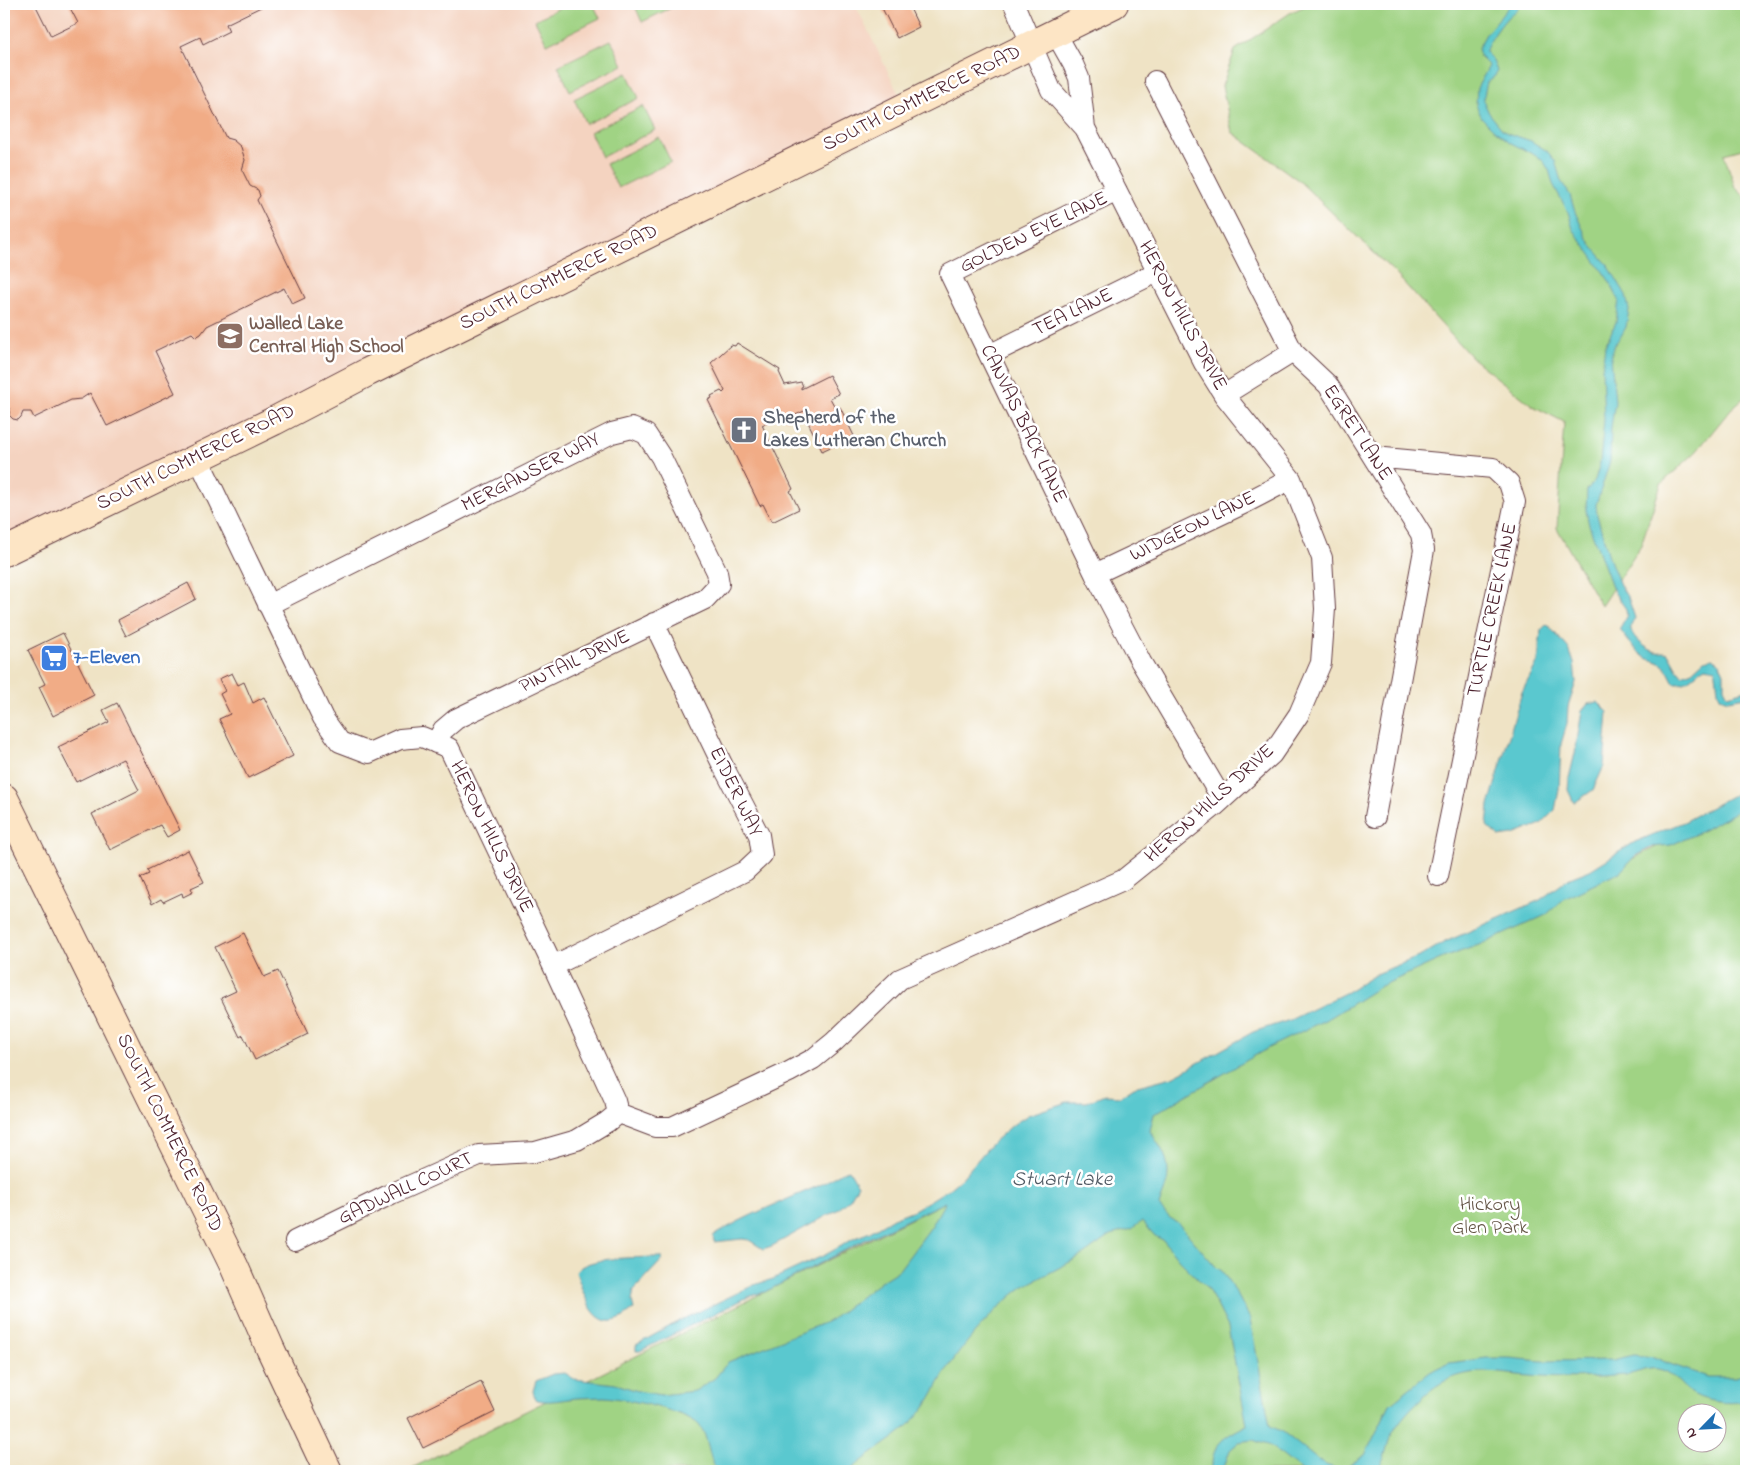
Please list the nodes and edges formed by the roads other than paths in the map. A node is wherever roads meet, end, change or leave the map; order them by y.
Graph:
1 (1014, 4) edge
2 (1114, 4) edge
3 (1055, 32) junction
4 (1032, 45) junction
5 (1155, 81) dead end
6 (1085, 128) junction
7 (1117, 191) junction
8 (1156, 272) junction
9 (950, 274) joint
10 (1293, 352) junction
11 (989, 355) junction
12 (1224, 395) junction
13 (1374, 457) junction
14 (198, 458) junction
15 (1291, 479) junction
16 (4, 552) edge
17 (1095, 574) junction
18 (719, 584) joint
19 (268, 605) junction
20 (654, 623) junction
21 (436, 743) junction
22 (4, 798) edge
23 (1222, 799) junction
24 (1375, 817) dead end
25 (1438, 876) dead end
26 (553, 966) junction
27 (617, 1107) junction
28 (295, 1241) dead end
29 (328, 1471) edge

1 - 4 street, HERON HILLS DRIVE
2 - 3 street, SOUTH COMMERCE ROAD
3 - 4 street, SOUTH COMMERCE ROAD
3 - 6 street, HERON HILLS DRIVE
4 - 6 street, HERON HILLS DRIVE
4 - 14 street, SOUTH COMMERCE ROAD
5 - 10 street, EGRET LANE
6 - 7 street, HERON HILLS DRIVE
7 - 8 street, HERON HILLS DRIVE
7 - 9 street, GOLDEN EYE LANE
8 - 11 street, TEA LANE
8 - 12 street, HERON HILLS DRIVE
9 - 11 street, CANVAS BACK LANE
10 - 12 street
10 - 13 street, EGRET LANE
11 - 17 street, CANVAS BACK LANE
12 - 15 street, HERON HILLS DRIVE
13 - 24 street, EGRET LANE
13 - 25 street, TURTLE CREEK LANE
14 - 16 street, SOUTH COMMERCE ROAD
14 - 19 street, HERON HILLS DRIVE
15 - 17 street, WIDGEON LANE
15 - 23 street, HERON HILLS DRIVE
17 - 23 street, CANVAS BACK LANE
18 - 19 street, MERGANSER WAY
18 - 20 street, PINTAIL DRIVE
19 - 21 street, HERON HILLS DRIVE
20 - 21 street, PINTAIL DRIVE
20 - 26 street, EIDER WAY
21 - 26 street, HERON HILLS DRIVE
22 - 29 street, SOUTH COMMERCE ROAD
23 - 27 street, HERON HILLS DRIVE
26 - 27 street, HERON HILLS DRIVE
27 - 28 street, GADWALL COURT

